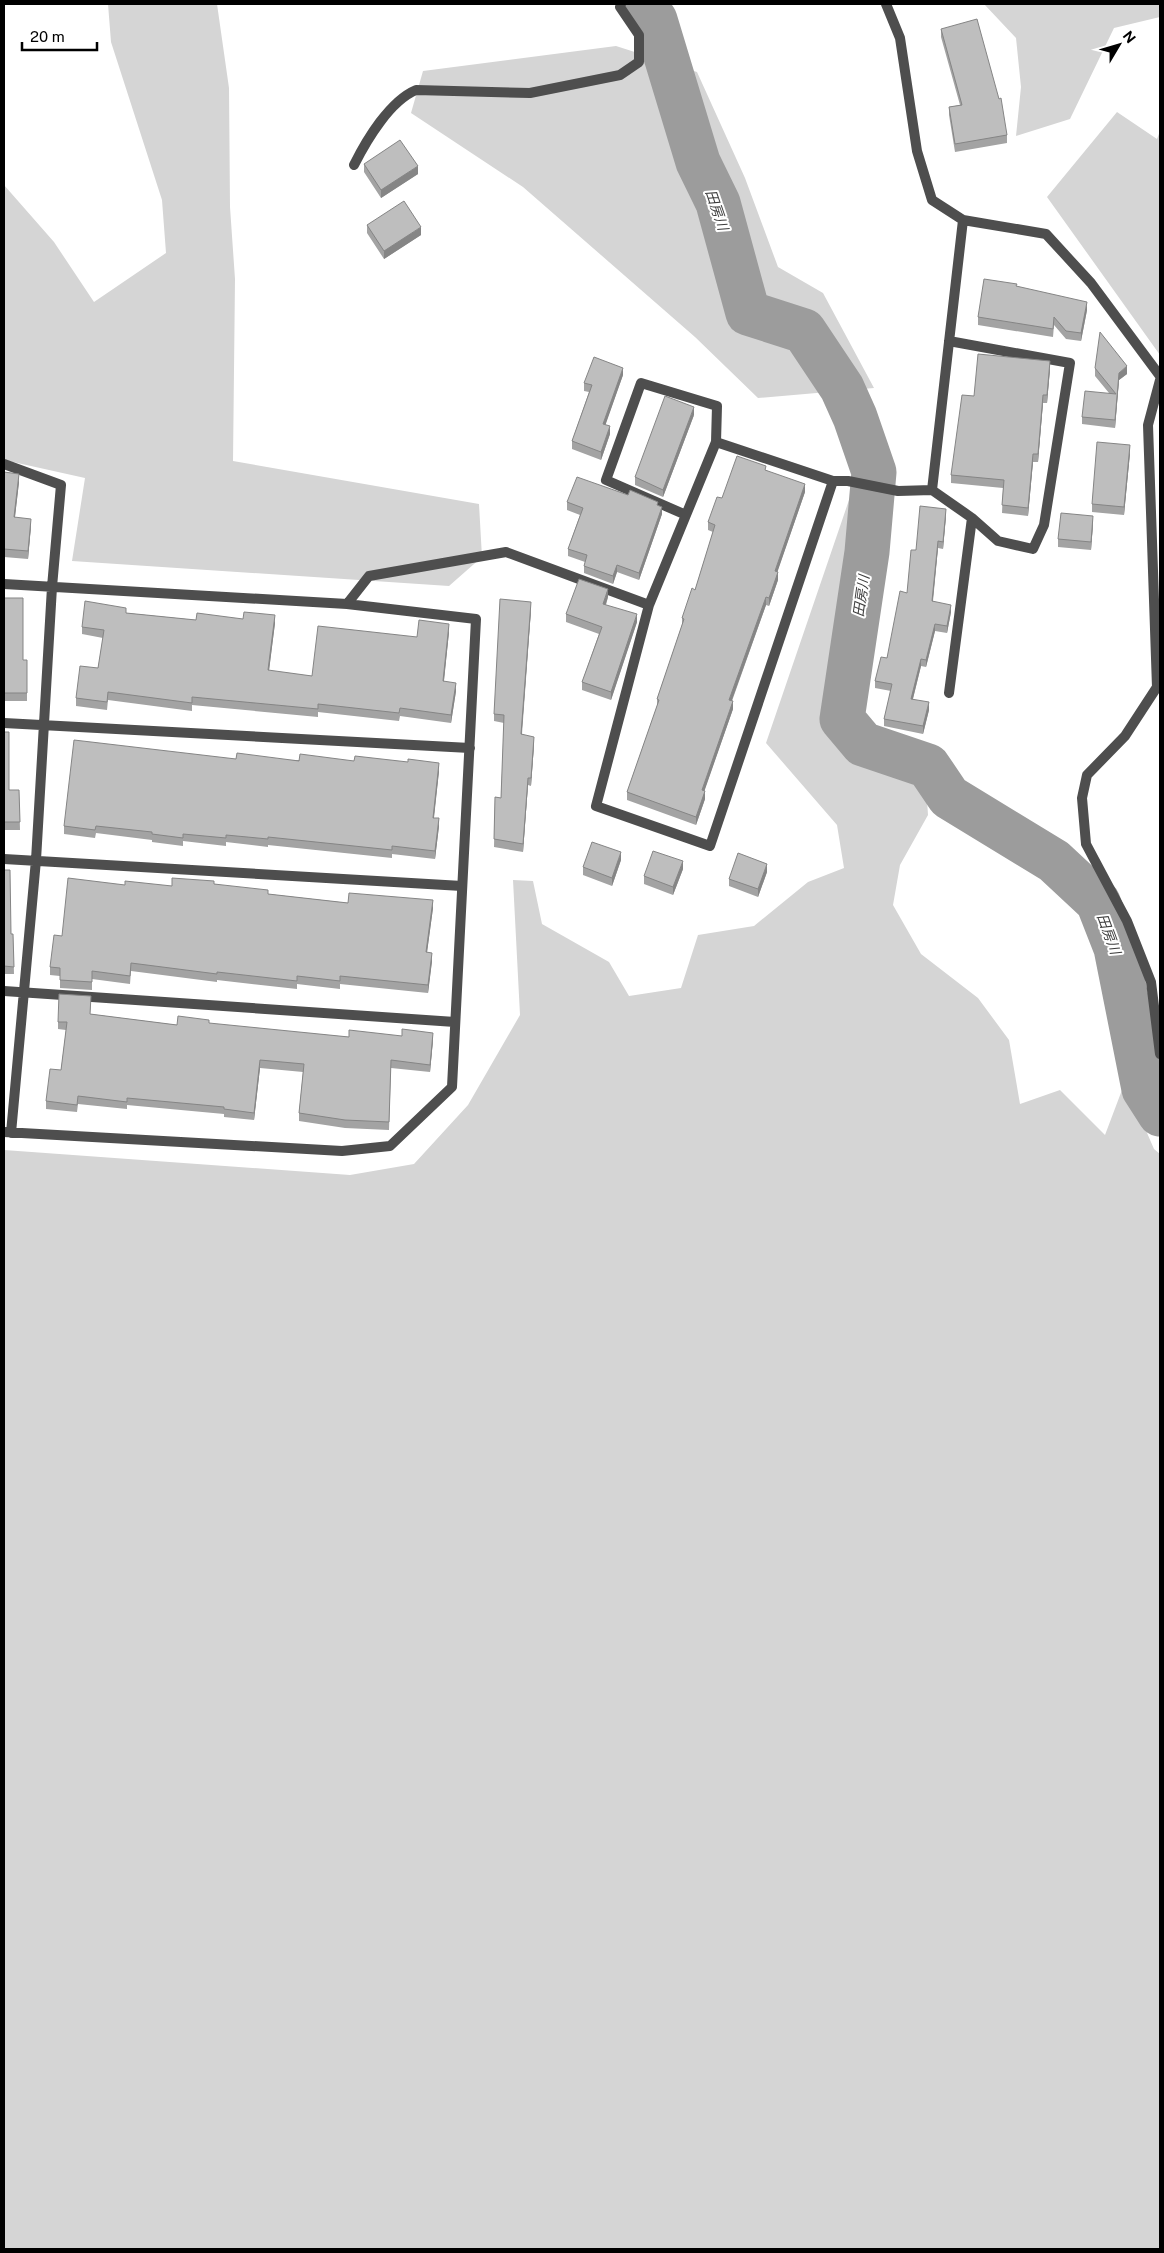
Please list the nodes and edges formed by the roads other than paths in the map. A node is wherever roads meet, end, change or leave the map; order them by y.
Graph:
1 (621, 4) edge
2 (886, 4) edge
3 (354, 165) dead end
4 (963, 220) junction
5 (949, 341) junction
6 (1160, 376) edge
7 (1160, 380) edge
8 (716, 442) junction
9 (4, 464) edge
10 (833, 481) junction
11 (932, 490) junction
12 (686, 515) junction
13 (972, 518) junction
14 (4, 584) edge
15 (52, 587) junction
16 (347, 604) junction
17 (649, 605) junction
18 (950, 694) dead end
19 (4, 724) edge
20 (44, 726) junction
21 (470, 748) junction
22 (4, 859) edge
23 (36, 860) junction
24 (462, 886) junction
25 (4, 991) edge
26 (24, 992) junction
27 (455, 1022) junction
28 (1160, 1054) edge
29 (8, 1132) edge

1 - 3 street
2 - 4 street
4 - 5 street
4 - 6 street
5 - 11 street
5 - 13 street
7 - 28 street
8 - 10 street
8 - 12 street
8 - 12 street
9 - 15 street
10 - 11 street
10 - 17 street
11 - 13 street
12 - 17 street
13 - 18 street
14 - 15 street
15 - 16 street
15 - 20 street
16 - 17 street
16 - 21 street
19 - 20 street
20 - 21 street
20 - 23 street
21 - 24 street
22 - 23 street
23 - 24 street
23 - 26 street
24 - 27 street
25 - 26 street
26 - 27 street
26 - 29 street
27 - 29 street

